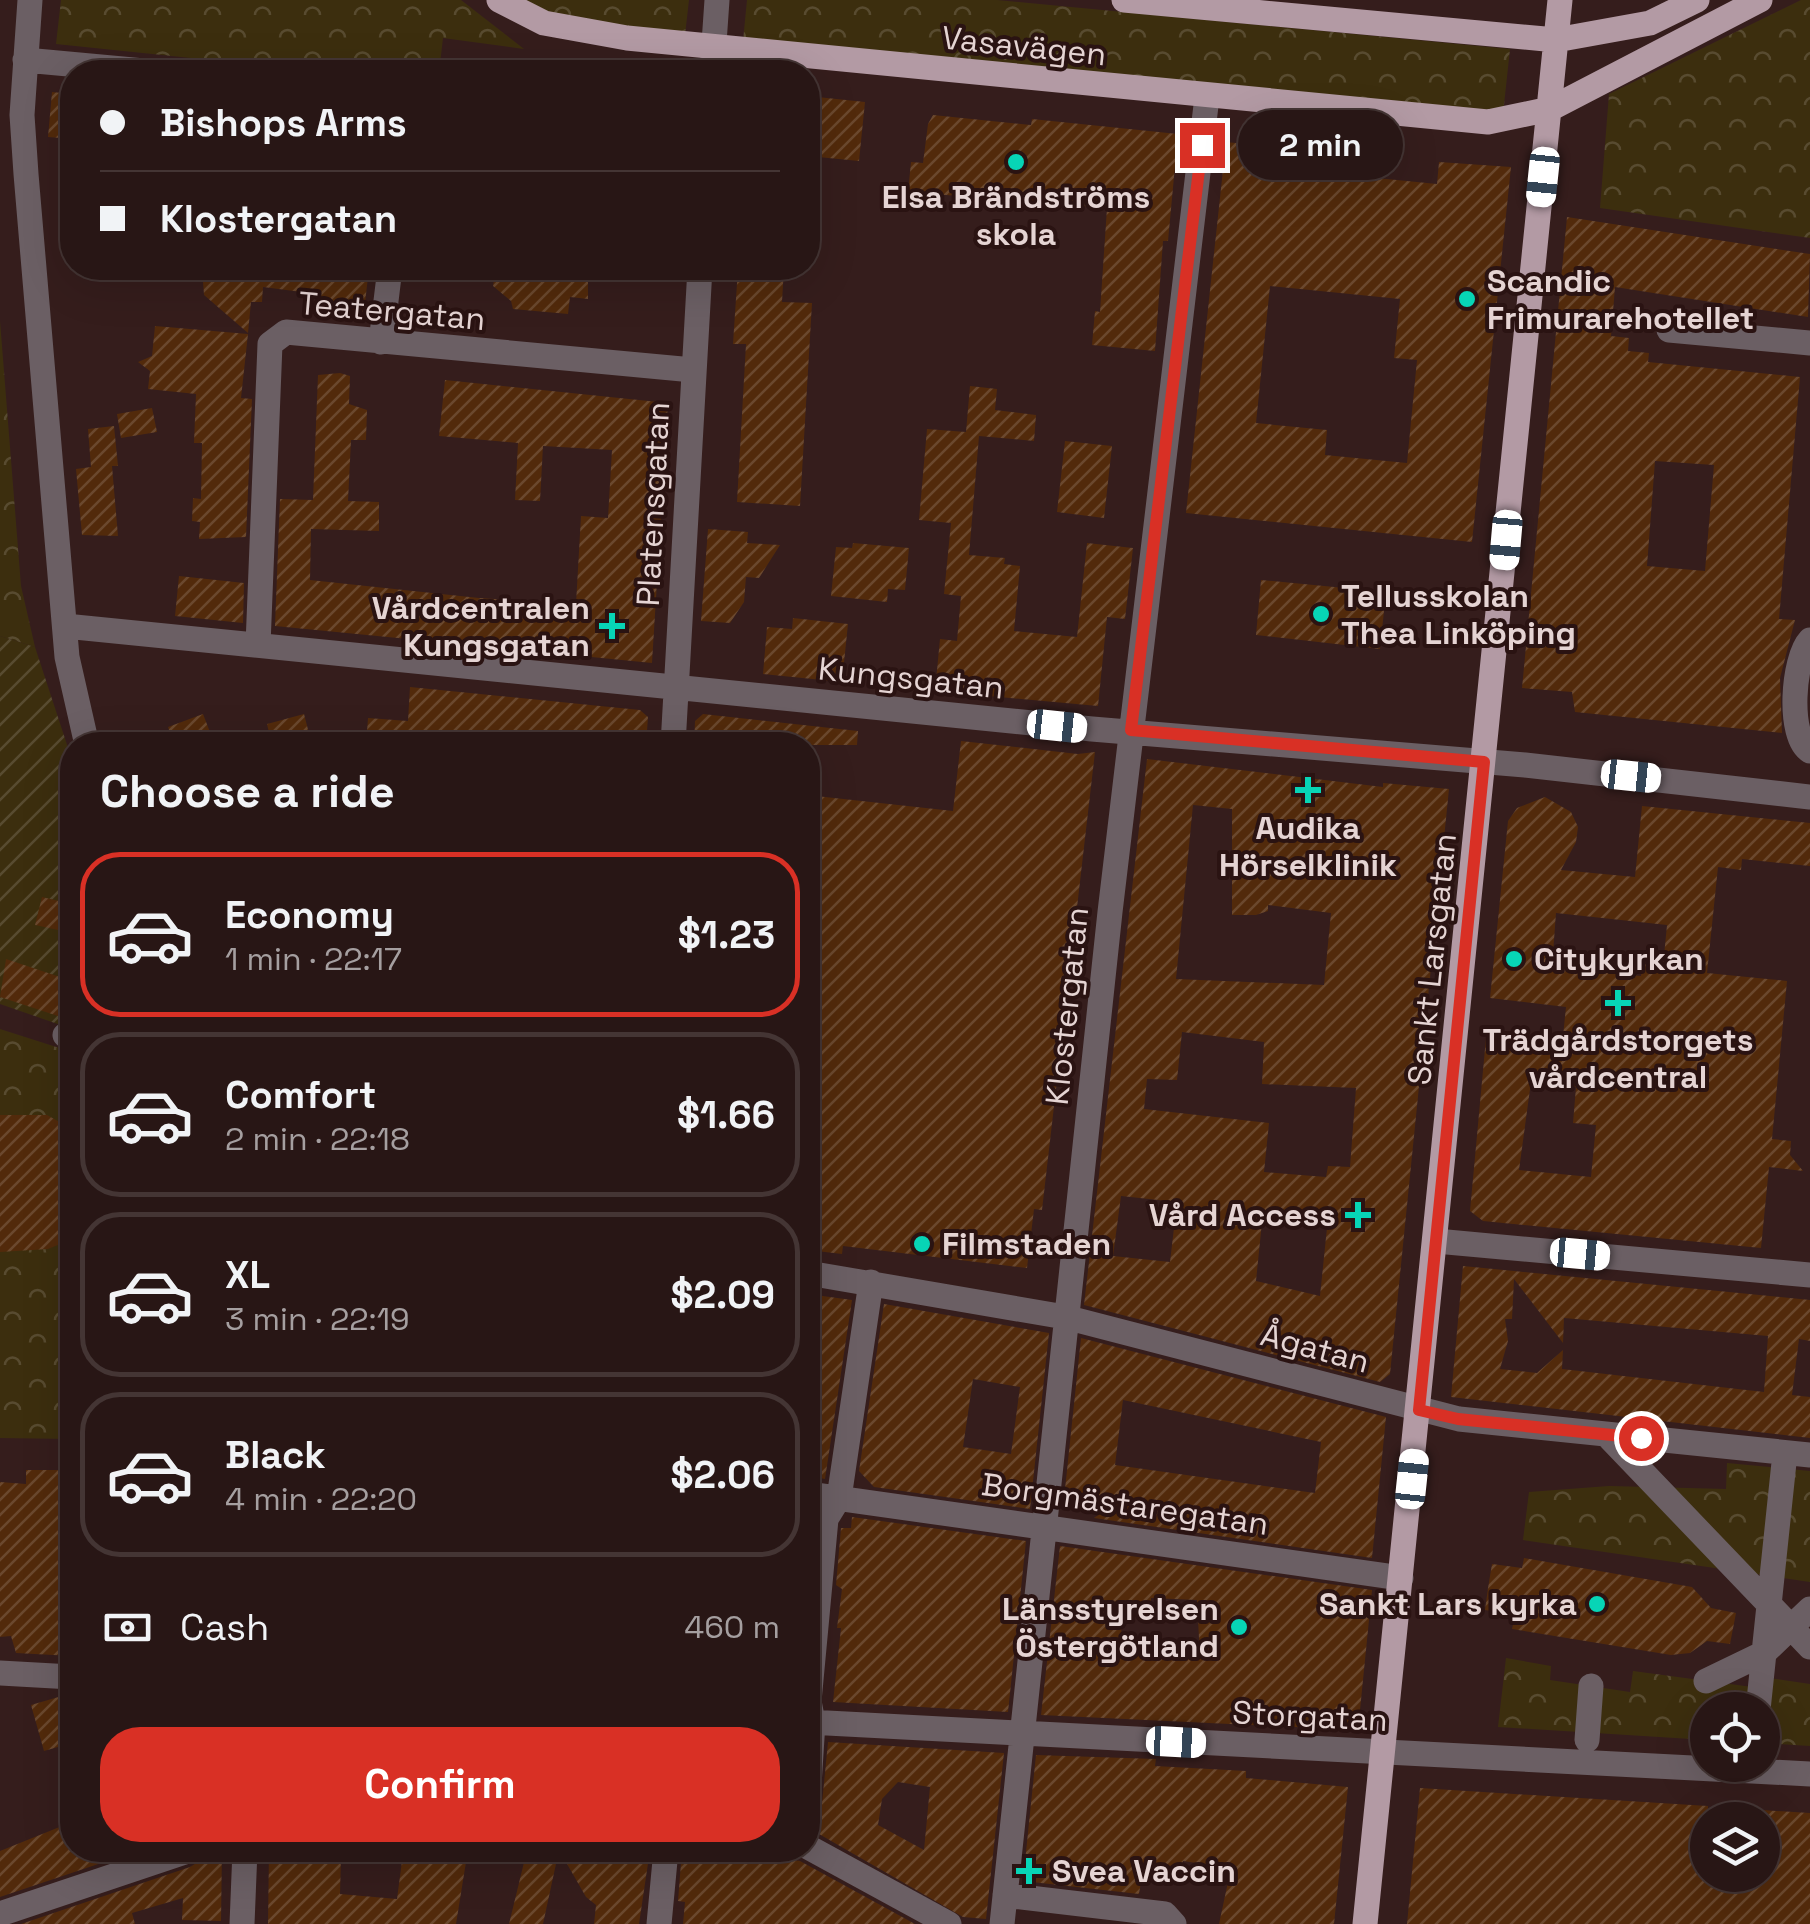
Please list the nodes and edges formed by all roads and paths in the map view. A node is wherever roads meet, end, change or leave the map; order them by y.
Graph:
1 (30, 0) edge
2 (499, 0) edge
3 (717, 0) edge
4 (1124, 0) edge
5 (1560, 0) edge
6 (1697, 0) edge
7 (1760, 0) edge
8 (1220, 5) edge
9 (1556, 40) junction
10 (25, 60) junction
11 (712, 60) edge
12 (60, 63) edge
13 (820, 68) edge
14 (1207, 97) junction
15 (1550, 109) junction
16 (389, 280) edge
17 (699, 280) edge
18 (1669, 330) dead end
19 (381, 342) junction
20 (1810, 344) edge
21 (693, 370) junction
22 (65, 626) junction
23 (1810, 640) edge
24 (258, 645) junction
25 (675, 687) junction
26 (1131, 730) junction
27 (84, 732) edge
28 (673, 732) edge
29 (1810, 751) edge
30 (1484, 762) junction
31 (1807, 796) edge
32 (1436, 1241) junction
33 (820, 1275) edge
34 (1810, 1275) edge
35 (871, 1282) junction
36 (1065, 1317) junction
37 (1419, 1410) junction
38 (1606, 1434) junction
39 (1798, 1454) edge
40 (820, 1496) edge
41 (839, 1498) junction
42 (1046, 1525) junction
43 (1401, 1578) junction
44 (820, 1584) edge
45 (1769, 1605) junction
46 (1810, 1608) edge
47 (1801, 1637) edge
48 (1764, 1654) junction
49 (0, 1674) edge
50 (60, 1676) edge
51 (1706, 1681) dead end
52 (1591, 1686) dead end
53 (1760, 1692) edge
54 (820, 1723) edge
55 (1023, 1736) junction
56 (1588, 1740) dead end
57 (1383, 1752) junction
58 (1690, 1765) edge
59 (1780, 1771) edge
60 (1810, 1774) edge
61 (820, 1854) edge
62 (156, 1862) edge
63 (245, 1862) edge
64 (665, 1862) edge
65 (1005, 1895) junction
66 (0, 1914) edge
67 (242, 1924) edge
68 (659, 1924) edge
69 (949, 1924) edge
70 (1002, 1924) edge
71 (1174, 1924) edge
72 (1365, 1924) edge

1 - 10 street
2 - 11 main road, Vasavägen
3 - 11 street
4 - 8 main road, Vasavägen
5 - 9 main road, Sankt Larsgatan
6 - 9 main road, Vasavägen
7 - 15 main road, Vasavägen
8 - 9 main road, Vasavägen
9 - 15 main road, Sankt Larsgatan
10 - 12 street
10 - 22 street
13 - 14 main road, Vasavägen
14 - 15 main road, Vasavägen
14 - 26 street, Klostergatan
15 - 30 main road, Sankt Larsgatan
16 - 19 street
17 - 21 street, Platensgatan
18 - 20 street
19 - 21 street, Teatergatan
19 - 24 street, Teatergatan
21 - 25 street, Platensgatan
22 - 24 street, Kungsgatan
22 - 27 street
23 - 29 street
24 - 25 street, Kungsgatan
25 - 26 street, Kungsgatan
25 - 28 street, Platensgatan
26 - 30 street, Kungsgatan
26 - 36 street, Klostergatan
29 - 31 street
30 - 31 street, Kungsgatan
30 - 32 main road, Sankt Larsgatan
32 - 34 street
32 - 37 main road, Sankt Larsgatan
33 - 35 street, Ågatan
35 - 36 street, Ågatan
35 - 41 street
36 - 37 street, Ågatan
36 - 42 street, Klostergatan
37 - 38 street, Ågatan
37 - 43 main road, Sankt Larsgatan
38 - 39 street, Ågatan
38 - 45 street
39 - 45 street
40 - 41 street, Borgmästaregatan
41 - 42 street, Borgmästaregatan
41 - 44 street
42 - 43 street, Borgmästaregatan
42 - 55 street, Klostergatan
43 - 57 main road, Sankt Larsgatan
45 - 47 street
45 - 48 street
46 - 47 street
47 - 48 street
48 - 51 street
48 - 53 street
49 - 50 street
52 - 56 street
54 - 55 street, Storgatan
55 - 57 street, Storgatan
55 - 65 street, Klostergatan
57 - 58 street, Storgatan
57 - 72 main road, Sankt Larsgatan
59 - 60 street, Storgatan
61 - 69 street
62 - 66 street
63 - 67 street
64 - 68 street
65 - 70 street, Klostergatan
65 - 71 street

